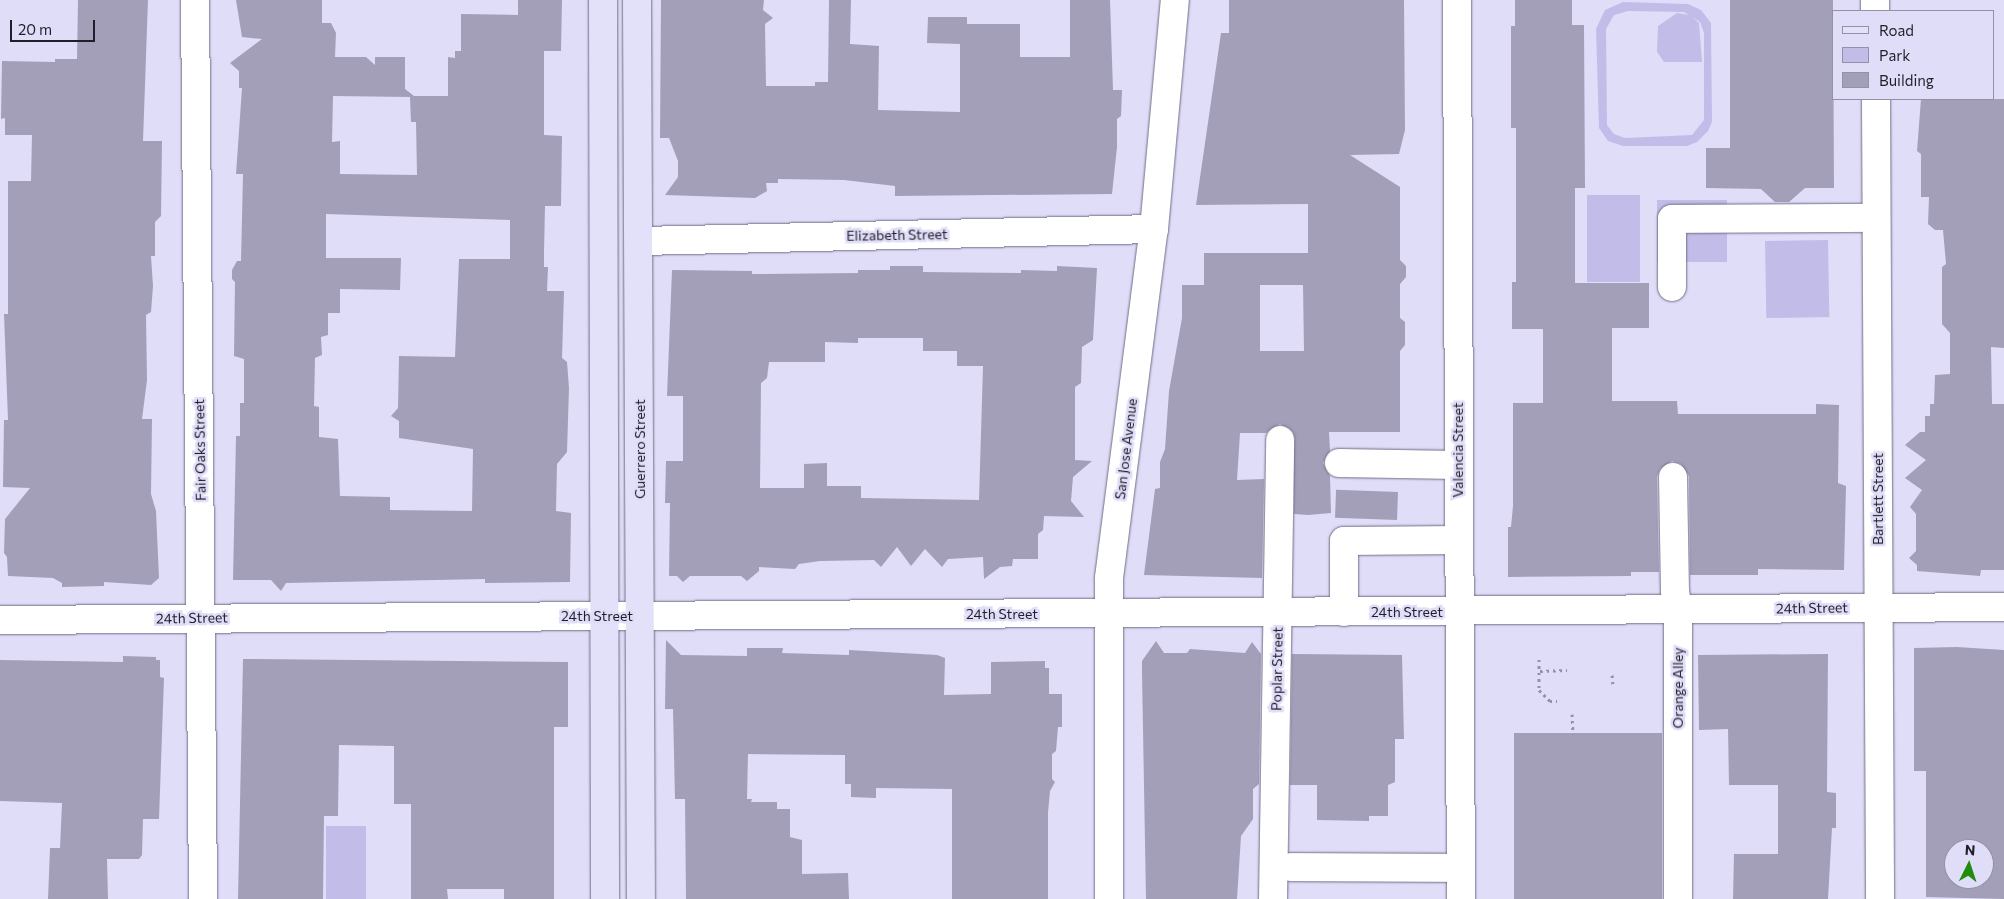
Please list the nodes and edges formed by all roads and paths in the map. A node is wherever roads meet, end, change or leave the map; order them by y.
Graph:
1 (195, 0) edge
2 (603, 0) edge
3 (637, 0) edge
4 (1175, 0) edge
5 (1457, 0) edge
6 (1876, 100) edge
7 (1876, 218) junction
8 (1154, 229) junction
9 (640, 241) junction
10 (1672, 287) dead end
11 (1280, 440) dead end
12 (1339, 463) dead end
13 (1458, 465) junction
14 (1673, 477) dead end
15 (1459, 540) junction
16 (1878, 607) junction
17 (2004, 607) edge
18 (1678, 610) junction
19 (1459, 611) junction
20 (1278, 612) junction
21 (1344, 612) junction
22 (1107, 614) junction
23 (604, 616) junction
24 (639, 616) junction
25 (200, 618) junction
26 (0, 620) edge
27 (1539, 659) dead end
28 (1567, 670) dead end
29 (1540, 671) junction
30 (1612, 675) dead end
31 (1613, 684) dead end
32 (1558, 701) dead end
33 (1572, 714) dead end
34 (1573, 734) dead end
35 (1291, 867) dead end
36 (1461, 868) junction
37 (202, 899) edge
38 (605, 899) edge
39 (641, 899) edge
40 (1109, 899) edge
41 (1273, 899) edge
42 (1461, 899) edge
43 (1678, 899) edge
44 (1880, 899) edge

1 - 25 street, Fair Oaks Street
2 - 23 main road
3 - 9 main road, Guerrero Street
4 - 8 street, San Jose Avenue
5 - 13 street, Valencia Street
6 - 7 street, Bartlett Street
7 - 10 street
7 - 16 street, Bartlett Street
8 - 9 street, Elizabeth Street
8 - 22 street, San Jose Avenue
9 - 24 main road, Guerrero Street
11 - 20 street, Poplar Street
12 - 13 street
13 - 15 street, Valencia Street
14 - 18 street, Orange Alley
15 - 19 street, Valencia Street
15 - 21 street
16 - 17 street, 24th Street
16 - 18 street, 24th Street
16 - 44 street, Bartlett Street
18 - 19 street, 24th Street
18 - 43 street, Orange Alley
19 - 21 street, 24th Street
19 - 36 street, Valencia Street
20 - 21 street, 24th Street
20 - 22 street, 24th Street
20 - 41 street, Poplar Street
22 - 24 street, 24th Street
22 - 40 street, San Jose Avenue
23 - 24 street, 24th Street
23 - 25 street, 24th Street
23 - 38 main road
24 - 39 main road, Guerrero Street
25 - 26 street, 24th Street
25 - 37 street, Fair Oaks Street
27 - 29 path
28 - 29 path
29 - 32 path
30 - 31 path
33 - 34 path
35 - 36 street
36 - 42 street, Valencia Street

